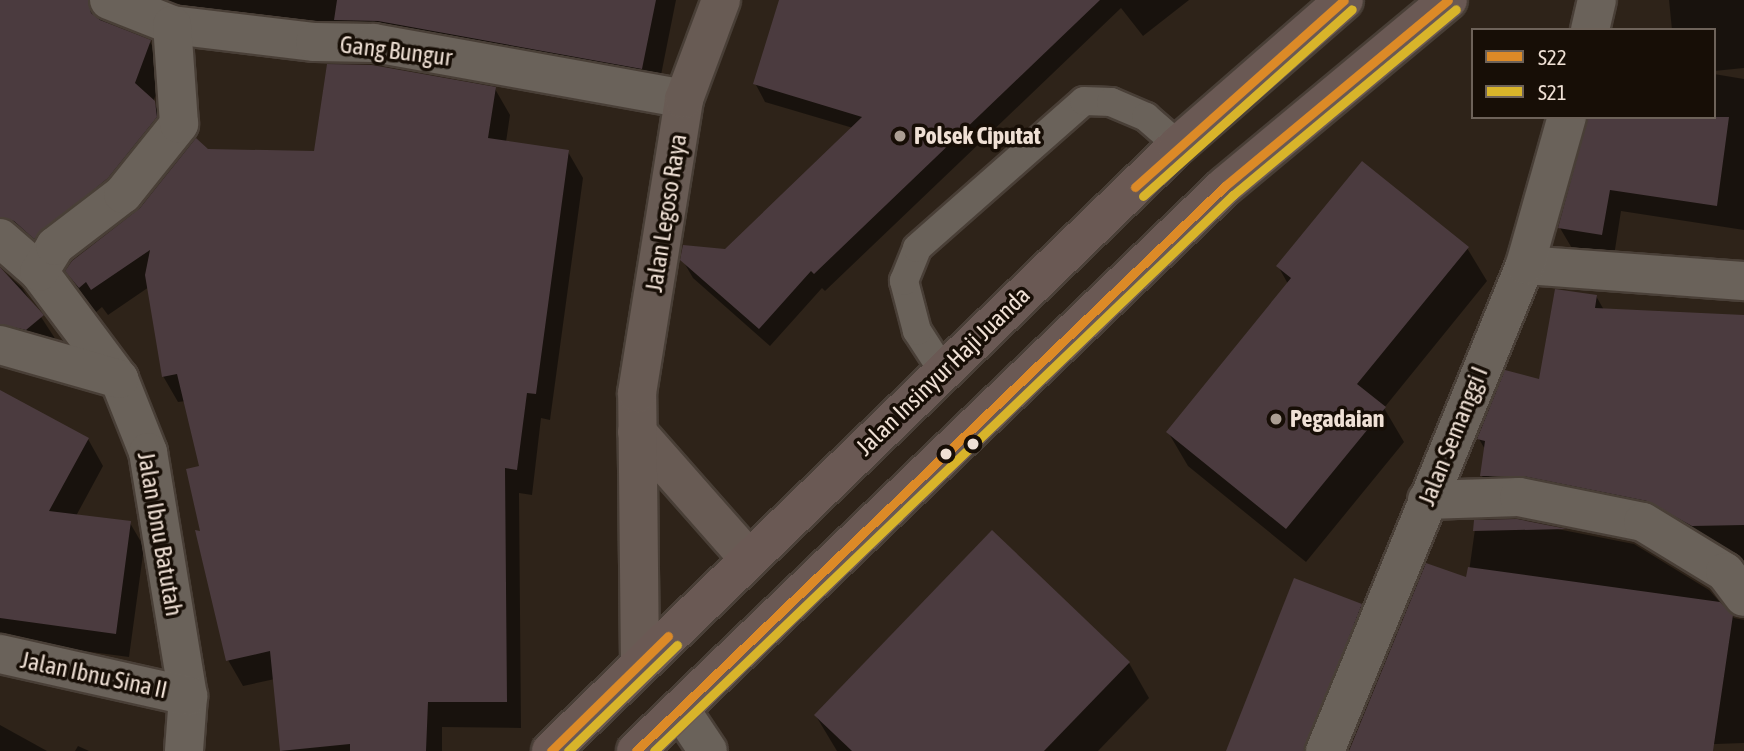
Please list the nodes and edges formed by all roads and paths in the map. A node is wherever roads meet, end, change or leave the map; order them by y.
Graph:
1 (109, 0) edge
2 (721, 0) edge
3 (1344, 0) edge
4 (1448, 0) edge
5 (1597, 0) edge
6 (172, 25) junction
7 (1590, 28) edge
8 (684, 99) junction
9 (1566, 119) edge
10 (1178, 145) junction
11 (0, 239) edge
12 (1525, 265) junction
13 (39, 272) junction
14 (1744, 281) edge
15 (0, 345) edge
16 (943, 371) junction
17 (119, 379) junction
18 (637, 432) junction
19 (1426, 500) junction
20 (748, 558) junction
21 (1744, 597) edge
22 (0, 654) edge
23 (640, 663) junction
24 (188, 696) junction
25 (680, 709) junction
26 (184, 751) edge
27 (551, 751) edge
28 (636, 751) edge
29 (708, 751) edge
30 (1325, 751) edge

1 - 6 street, Gang Bungur
2 - 8 street, Jalan Legoso Raya
3 - 10 highway, Jalan Insinyur Haji Juanda
4 - 25 highway
5 - 7 street
6 - 8 street, Gang Bungur
6 - 13 street
8 - 18 street, Jalan Legoso Raya
9 - 12 street, Jalan Semanggi I
10 - 16 highway, Jalan Insinyur Haji Juanda
10 - 16 lane
11 - 13 street, Jalan Ibnu Batutah
12 - 14 street
12 - 19 street, Jalan Semanggi I
13 - 17 street, Jalan Ibnu Batutah
15 - 17 street
16 - 20 highway, Jalan Insinyur Haji Juanda
17 - 24 street, Jalan Ibnu Batutah
18 - 20 street
18 - 23 street, Jalan Legoso Raya
19 - 21 street
19 - 30 street, Jalan Semanggi I
20 - 23 highway, Jalan Insinyur Haji Juanda
22 - 24 street, Jalan Ibnu Sina II
23 - 27 highway, Jalan Insinyur Haji Juanda
24 - 26 street, Jalan Ibnu Batutah
25 - 28 highway
25 - 29 street

